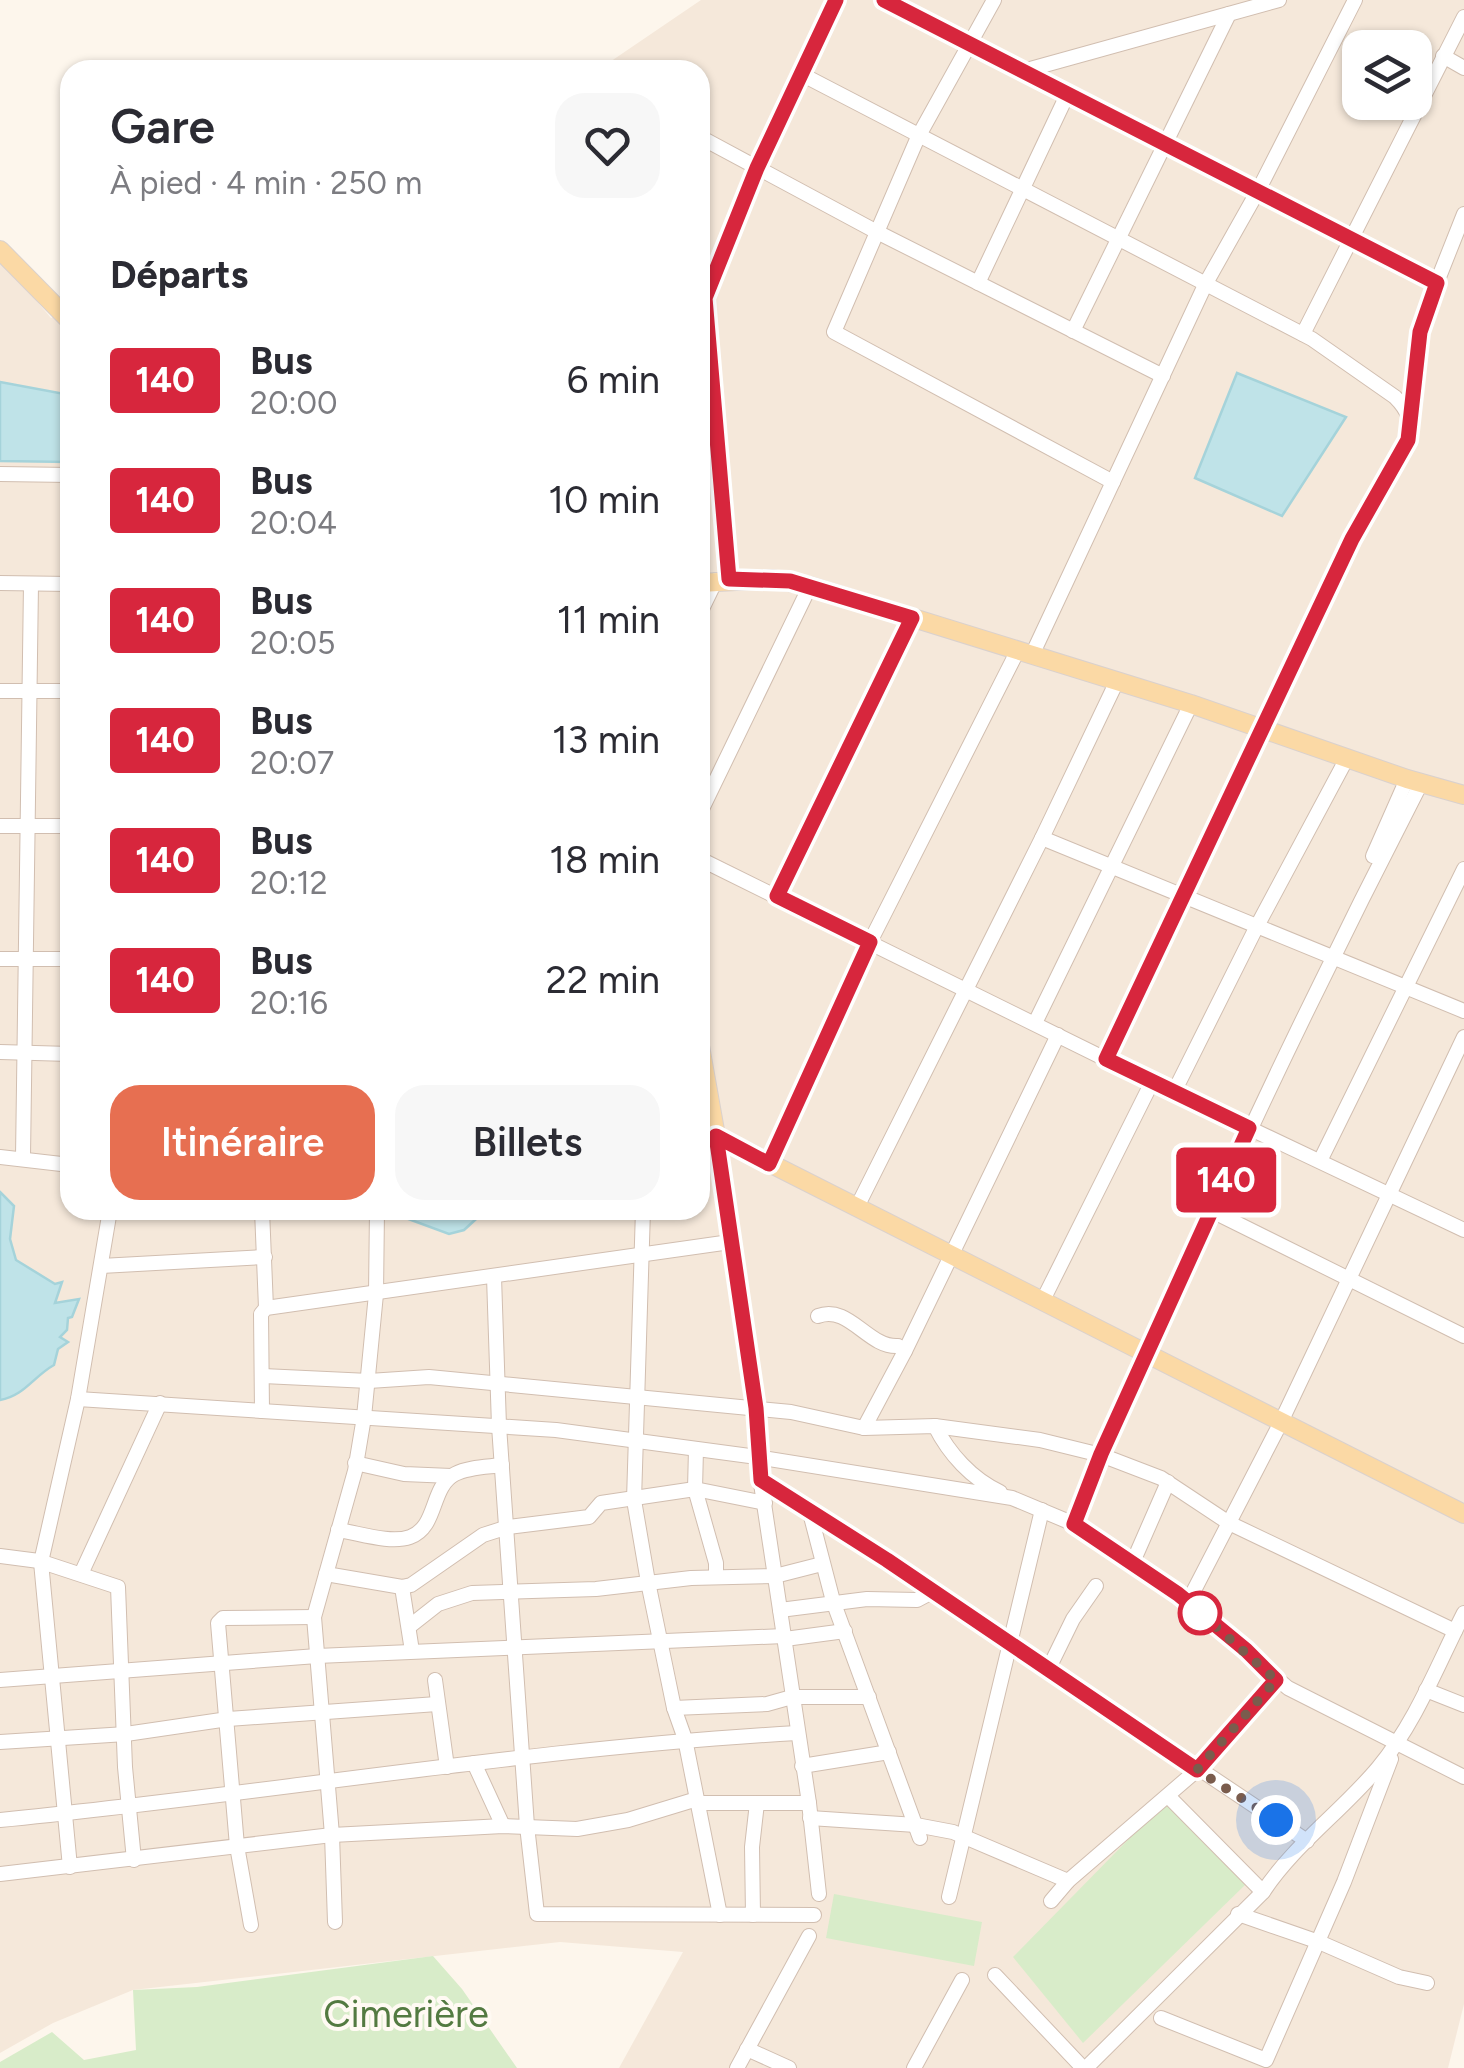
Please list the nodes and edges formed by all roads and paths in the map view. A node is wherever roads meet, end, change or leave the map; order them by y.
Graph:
1 (836, 0) edge
2 (884, 0) edge
3 (994, 0) edge
4 (1279, 0) edge
5 (1355, 0) edge
6 (1257, 3) edge
7 (907, 5) edge
8 (1229, 14) junction
9 (1464, 17) edge
10 (970, 44) junction
11 (1443, 56) junction
12 (1464, 68) edge
13 (1023, 71) junction
14 (803, 75) junction
15 (1068, 93) junction
16 (918, 137) junction
17 (710, 142) edge
18 (1166, 142) junction
19 (757, 168) junction
20 (1259, 189) junction
21 (1022, 190) junction
22 (1464, 214) edge
23 (877, 232) junction
24 (1350, 237) junction
25 (1118, 238) junction
26 (0, 250) edge
27 (1206, 283) junction
28 (1437, 283) junction
29 (978, 284) junction
30 (710, 286) edge
31 (60, 311) edge
32 (1073, 331) junction
33 (1303, 334) junction
34 (1163, 376) junction
35 (710, 405) edge
36 (1412, 423) junction
37 (0, 474) edge
38 (60, 475) edge
39 (720, 478) junction
40 (710, 479) edge
41 (1113, 482) junction
42 (715, 581) edge
43 (0, 583) edge
44 (31, 584) junction
45 (60, 584) edge
46 (810, 586) junction
47 (912, 618) junction
48 (1025, 652) junction
49 (1117, 681) junction
50 (0, 691) edge
51 (60, 691) edge
52 (29, 692) junction
53 (1191, 704) junction
54 (1263, 729) junction
55 (1347, 758) junction
56 (1414, 781) junction
57 (710, 793) edge
58 (1464, 795) edge
59 (0, 826) edge
60 (27, 826) junction
61 (60, 826) edge
62 (1042, 838) junction
63 (710, 864) edge
64 (1111, 867) junction
65 (1464, 870) edge
66 (777, 896) junction
67 (1180, 896) junction
68 (1352, 906) dead end
69 (1256, 928) junction
70 (870, 942) junction
71 (1330, 958) junction
72 (0, 959) edge
73 (26, 959) junction
74 (60, 959) edge
75 (1404, 987) junction
76 (966, 990) junction
77 (1464, 1011) edge
78 (1034, 1024) junction
79 (1058, 1035) junction
80 (1464, 1036) edge
81 (0, 1052) edge
82 (24, 1054) junction
83 (60, 1054) edge
84 (1106, 1059) junction
85 (1152, 1082) junction
86 (1174, 1092) junction
87 (710, 1102) edge
88 (1249, 1128) junction
89 (716, 1136) junction
90 (0, 1157) edge
91 (23, 1157) junction
92 (1320, 1161) junction
93 (60, 1163) edge
94 (769, 1164) junction
95 (1389, 1194) junction
96 (857, 1207) junction
97 (1212, 1212) junction
98 (108, 1220) edge
99 (263, 1220) edge
100 (378, 1220) edge
101 (644, 1220) edge
102 (1464, 1230) edge
103 (730, 1242) junction
104 (950, 1254) junction
105 (642, 1256) junction
106 (265, 1257) junction
107 (100, 1266) junction
108 (494, 1277) junction
109 (1349, 1278) junction
110 (376, 1294) junction
111 (1042, 1302) junction
112 (266, 1308) junction
113 (818, 1316) dead end
114 (1464, 1336) edge
115 (905, 1351) junction
116 (1147, 1356) junction
117 (263, 1376) junction
118 (370, 1380) junction
119 (496, 1383) junction
120 (638, 1397) junction
121 (78, 1399) junction
122 (160, 1404) junction
123 (756, 1408) junction
124 (262, 1411) junction
125 (364, 1417) junction
126 (1280, 1424) junction
127 (498, 1426) junction
128 (935, 1426) junction
129 (864, 1428) junction
130 (636, 1441) junction
131 (696, 1449) junction
132 (1101, 1454) junction
133 (757, 1457) junction
134 (356, 1463) junction
135 (502, 1465) junction
136 (452, 1476) junction
137 (761, 1480) junction
138 (1168, 1482) junction
139 (694, 1490) junction
140 (1012, 1498) junction
141 (634, 1500) junction
142 (764, 1502) junction
143 (809, 1509) junction
144 (1042, 1510) junction
145 (1464, 1514) edge
146 (1229, 1523) junction
147 (1074, 1524) junction
148 (508, 1527) junction
149 (338, 1530) junction
150 (0, 1556) edge
151 (41, 1562) junction
152 (1132, 1562) junction
153 (822, 1564) junction
154 (81, 1574) junction
155 (326, 1574) junction
156 (775, 1576) junction
157 (716, 1577) junction
158 (648, 1582) junction
159 (1096, 1586) dead end
160 (402, 1587) junction
161 (512, 1591) junction
162 (934, 1591) junction
163 (833, 1601) junction
164 (1188, 1602) junction
165 (780, 1610) junction
166 (1464, 1613) edge
167 (314, 1617) junction
168 (410, 1626) junction
169 (1454, 1631) junction
170 (845, 1632) junction
171 (784, 1637) junction
172 (660, 1640) junction
173 (1009, 1641) junction
174 (516, 1646) junction
175 (412, 1651) junction
176 (317, 1656) junction
177 (219, 1662) junction
178 (1049, 1668) junction
179 (122, 1669) junction
180 (53, 1674) junction
181 (0, 1680) edge
182 (435, 1680) dead end
183 (1276, 1680) junction
184 (1426, 1690) junction
185 (792, 1698) junction
186 (870, 1698) junction
187 (437, 1704) junction
188 (1464, 1706) edge
189 (674, 1708) junction
190 (322, 1712) junction
191 (228, 1720) junction
192 (798, 1733) junction
193 (126, 1734) junction
194 (60, 1738) junction
195 (686, 1740) junction
196 (0, 1742) edge
197 (1396, 1744) junction
198 (889, 1752) junction
199 (522, 1757) junction
200 (474, 1763) junction
201 (802, 1766) junction
202 (447, 1767) junction
203 (1197, 1770) junction
204 (1464, 1777) edge
205 (328, 1781) junction
206 (234, 1792) junction
207 (1168, 1796) junction
208 (698, 1801) junction
209 (757, 1803) junction
210 (129, 1807) junction
211 (810, 1811) junction
212 (65, 1814) junction
213 (0, 1820) edge
214 (503, 1826) junction
215 (527, 1826) junction
216 (918, 1831) junction
217 (332, 1835) junction
218 (964, 1838) junction
219 (1307, 1842) junction
220 (237, 1846) junction
221 (134, 1860) junction
222 (70, 1868) junction
223 (0, 1874) edge
224 (1068, 1881) junction
225 (1263, 1892) junction
226 (819, 1894) dead end
227 (950, 1897) dead end
228 (1051, 1901) dead end
229 (720, 1914) junction
230 (1238, 1914) junction
231 (753, 1915) junction
232 (814, 1915) dead end
233 (335, 1922) dead end
234 (250, 1925) dead end
235 (809, 1936) dead end
236 (1319, 1942) junction
237 (994, 1975) dead end
238 (962, 1980) dead end
239 (1427, 1983) dead end
240 (1161, 2018) dead end
241 (747, 2049) junction
242 (737, 2068) edge
243 (789, 2068) edge
244 (914, 2068) edge
245 (1084, 2068) edge

1 - 14 street
2 - 7 street
3 - 10 street
4 - 6 street
5 - 20 street
6 - 8 street
7 - 10 street
8 - 13 street
8 - 18 street
9 - 11 street
10 - 13 street
10 - 16 street
11 - 12 street
11 - 24 street
13 - 15 street
14 - 16 street
14 - 19 street
15 - 18 street
15 - 21 street
16 - 21 street
16 - 23 street
17 - 19 street
18 - 20 street
18 - 25 street
19 - 23 street
19 - 30 street
20 - 24 street
20 - 27 street
21 - 25 street
21 - 29 street
22 - 28 street
23 - 29 street
23 - 41 street
24 - 28 street
24 - 33 street
25 - 27 street
25 - 32 street
26 - 31 main road
27 - 33 street
27 - 34 street
28 - 36 street
29 - 32 street
32 - 34 street
33 - 36 street
34 - 41 street
35 - 39 street
36 - 54 street
37 - 38 street
39 - 40 street
39 - 42 street
41 - 48 street
42 - 46 main road
43 - 44 street
44 - 45 street
44 - 52 street
46 - 47 main road
46 - 57 street
47 - 48 main road
47 - 66 street
48 - 49 main road
48 - 70 street
49 - 53 main road
49 - 62 street
50 - 52 street
51 - 52 street
52 - 60 street
53 - 54 main road
53 - 64 street
54 - 55 main road
54 - 67 street
55 - 56 main road
55 - 69 street
56 - 58 main road
56 - 68 street
56 - 71 street
59 - 60 street
60 - 61 street
60 - 73 street
62 - 64 street
62 - 76 street
63 - 66 street
64 - 67 street
64 - 78 street
65 - 75 street
66 - 70 street
67 - 69 street
67 - 84 street
69 - 71 street
69 - 86 street
70 - 76 street
70 - 94 street
71 - 75 street
71 - 88 street
72 - 73 street
73 - 74 street
73 - 82 street
75 - 77 street
75 - 92 street
76 - 78 street
76 - 96 street
78 - 79 street
79 - 84 street
79 - 104 street
80 - 95 street
81 - 82 street
82 - 83 street
82 - 91 street
84 - 85 street
85 - 86 street
85 - 111 street
86 - 88 street
87 - 89 main road
88 - 92 street
88 - 97 street
89 - 94 main road
89 - 103 street
90 - 91 street
91 - 93 street
92 - 95 street
94 - 96 main road
95 - 102 street
95 - 109 street
96 - 104 main road
97 - 109 street
97 - 116 street
98 - 107 street
99 - 106 street
100 - 110 street
101 - 105 street
103 - 105 street
103 - 123 street
104 - 111 main road
104 - 115 street
105 - 108 street
105 - 120 street
106 - 107 street
106 - 112 street
107 - 121 street
108 - 110 street
108 - 119 street
109 - 114 street
109 - 126 street
110 - 112 street
110 - 118 street
111 - 116 main road
112 - 117 street
113 - 115 street
115 - 129 street
116 - 126 main road
116 - 132 street
117 - 118 street
117 - 124 street
118 - 119 street
118 - 125 street
119 - 120 street
119 - 127 street
120 - 123 street
120 - 130 street
121 - 122 street
121 - 151 street
122 - 124 street
122 - 154 street
123 - 129 street
123 - 133 street
124 - 125 street
125 - 127 street
125 - 134 street
126 - 145 main road
126 - 146 street
127 - 130 street
127 - 135 street
128 - 129 street
128 - 132 street
128 - 140 street
130 - 131 street
130 - 141 street
131 - 133 street
131 - 139 street
132 - 138 street
132 - 147 street
133 - 137 street
133 - 140 street
134 - 136 street
134 - 149 street
135 - 136 street
135 - 148 street
136 - 149 street
137 - 142 street
137 - 143 street
138 - 146 street
138 - 152 street
139 - 141 street
139 - 142 street
139 - 157 street
140 - 144 street
141 - 148 street
141 - 158 street
142 - 156 street
143 - 153 street
143 - 162 street
144 - 147 street
144 - 173 street
146 - 164 street
146 - 169 street
147 - 152 street
148 - 160 street
148 - 161 street
149 - 155 street
150 - 151 street
151 - 154 street
151 - 180 street
152 - 164 street
153 - 156 street
153 - 163 street
154 - 179 street
155 - 160 street
155 - 167 street
156 - 157 street
156 - 165 street
157 - 158 street
158 - 161 street
158 - 172 street
159 - 178 street
160 - 168 street
161 - 168 street
161 - 174 street
162 - 163 street
162 - 173 street
163 - 165 street
163 - 170 street
164 - 183 street
165 - 171 street
166 - 169 street
167 - 176 street
167 - 177 street
168 - 175 street
169 - 184 street
170 - 171 street
170 - 186 street
171 - 172 street
171 - 185 street
172 - 174 street
172 - 189 street
173 - 178 street
173 - 218 street
174 - 175 street
174 - 199 street
175 - 176 street
176 - 177 street
176 - 190 street
177 - 179 street
177 - 191 street
178 - 203 street
179 - 180 street
179 - 193 street
180 - 181 street
180 - 194 street
182 - 187 street
183 - 197 street
183 - 203 street
184 - 188 street
184 - 197 street
185 - 186 street
185 - 189 street
185 - 192 street
186 - 198 street
187 - 190 street
187 - 202 street
189 - 195 street
190 - 191 street
190 - 205 street
191 - 193 street
191 - 206 street
192 - 195 street
192 - 201 street
193 - 194 street
193 - 210 street
194 - 196 street
194 - 212 street
195 - 199 street
195 - 208 street
197 - 204 street
197 - 219 street
197 - 236 street
198 - 201 street
198 - 216 street
199 - 200 street
199 - 215 street
200 - 202 street
200 - 214 street
201 - 211 street
202 - 205 street
203 - 207 street
203 - 219 street
205 - 206 street
205 - 217 street
206 - 210 street
206 - 220 street
207 - 224 street
207 - 225 street
208 - 209 street
208 - 215 street
208 - 229 street
209 - 211 street
209 - 231 street
210 - 212 street
210 - 221 street
211 - 216 street
211 - 226 street
212 - 213 street
212 - 222 street
214 - 215 street
214 - 217 street
215 - 229 street
216 - 218 street
217 - 220 street
217 - 233 street
218 - 224 street
218 - 227 street
219 - 225 street
220 - 221 street
220 - 234 street
221 - 222 street
222 - 223 street
224 - 228 street
225 - 230 street
229 - 231 street
230 - 236 street
230 - 245 street
231 - 232 street
235 - 241 street
236 - 239 street
236 - 240 street
237 - 245 street
238 - 244 street
241 - 242 street
241 - 243 street

